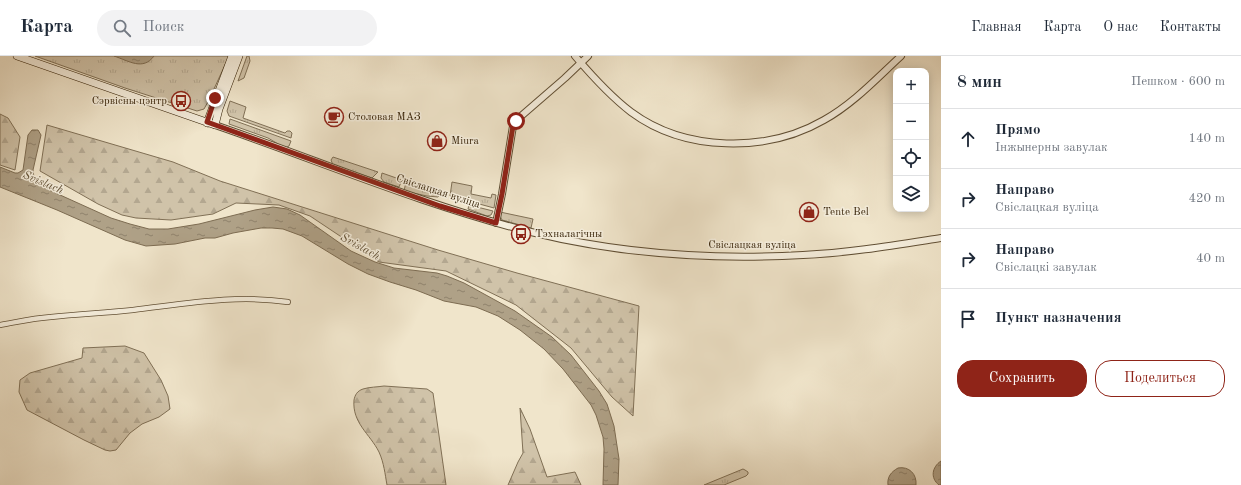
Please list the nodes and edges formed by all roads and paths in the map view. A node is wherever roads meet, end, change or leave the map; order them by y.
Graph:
1 (17, 56) edge
2 (232, 56) edge
3 (239, 56) edge
4 (576, 56) edge
5 (588, 56) edge
6 (901, 56) edge
7 (581, 63) junction
8 (207, 122) junction
9 (215, 125) junction
10 (496, 223) junction
11 (941, 238) edge
12 (288, 302) dead end
13 (0, 325) edge

1 - 8 main road, Свіслацкая вуліца
2 - 8 main road
3 - 9 main road
4 - 7 street
5 - 7 street
6 - 7 street
7 - 10 street
8 - 9 main road, Свіслацкая вуліца
9 - 10 street, Свіслацкая вуліца
10 - 11 street, Свіслацкая вуліца
12 - 13 street

